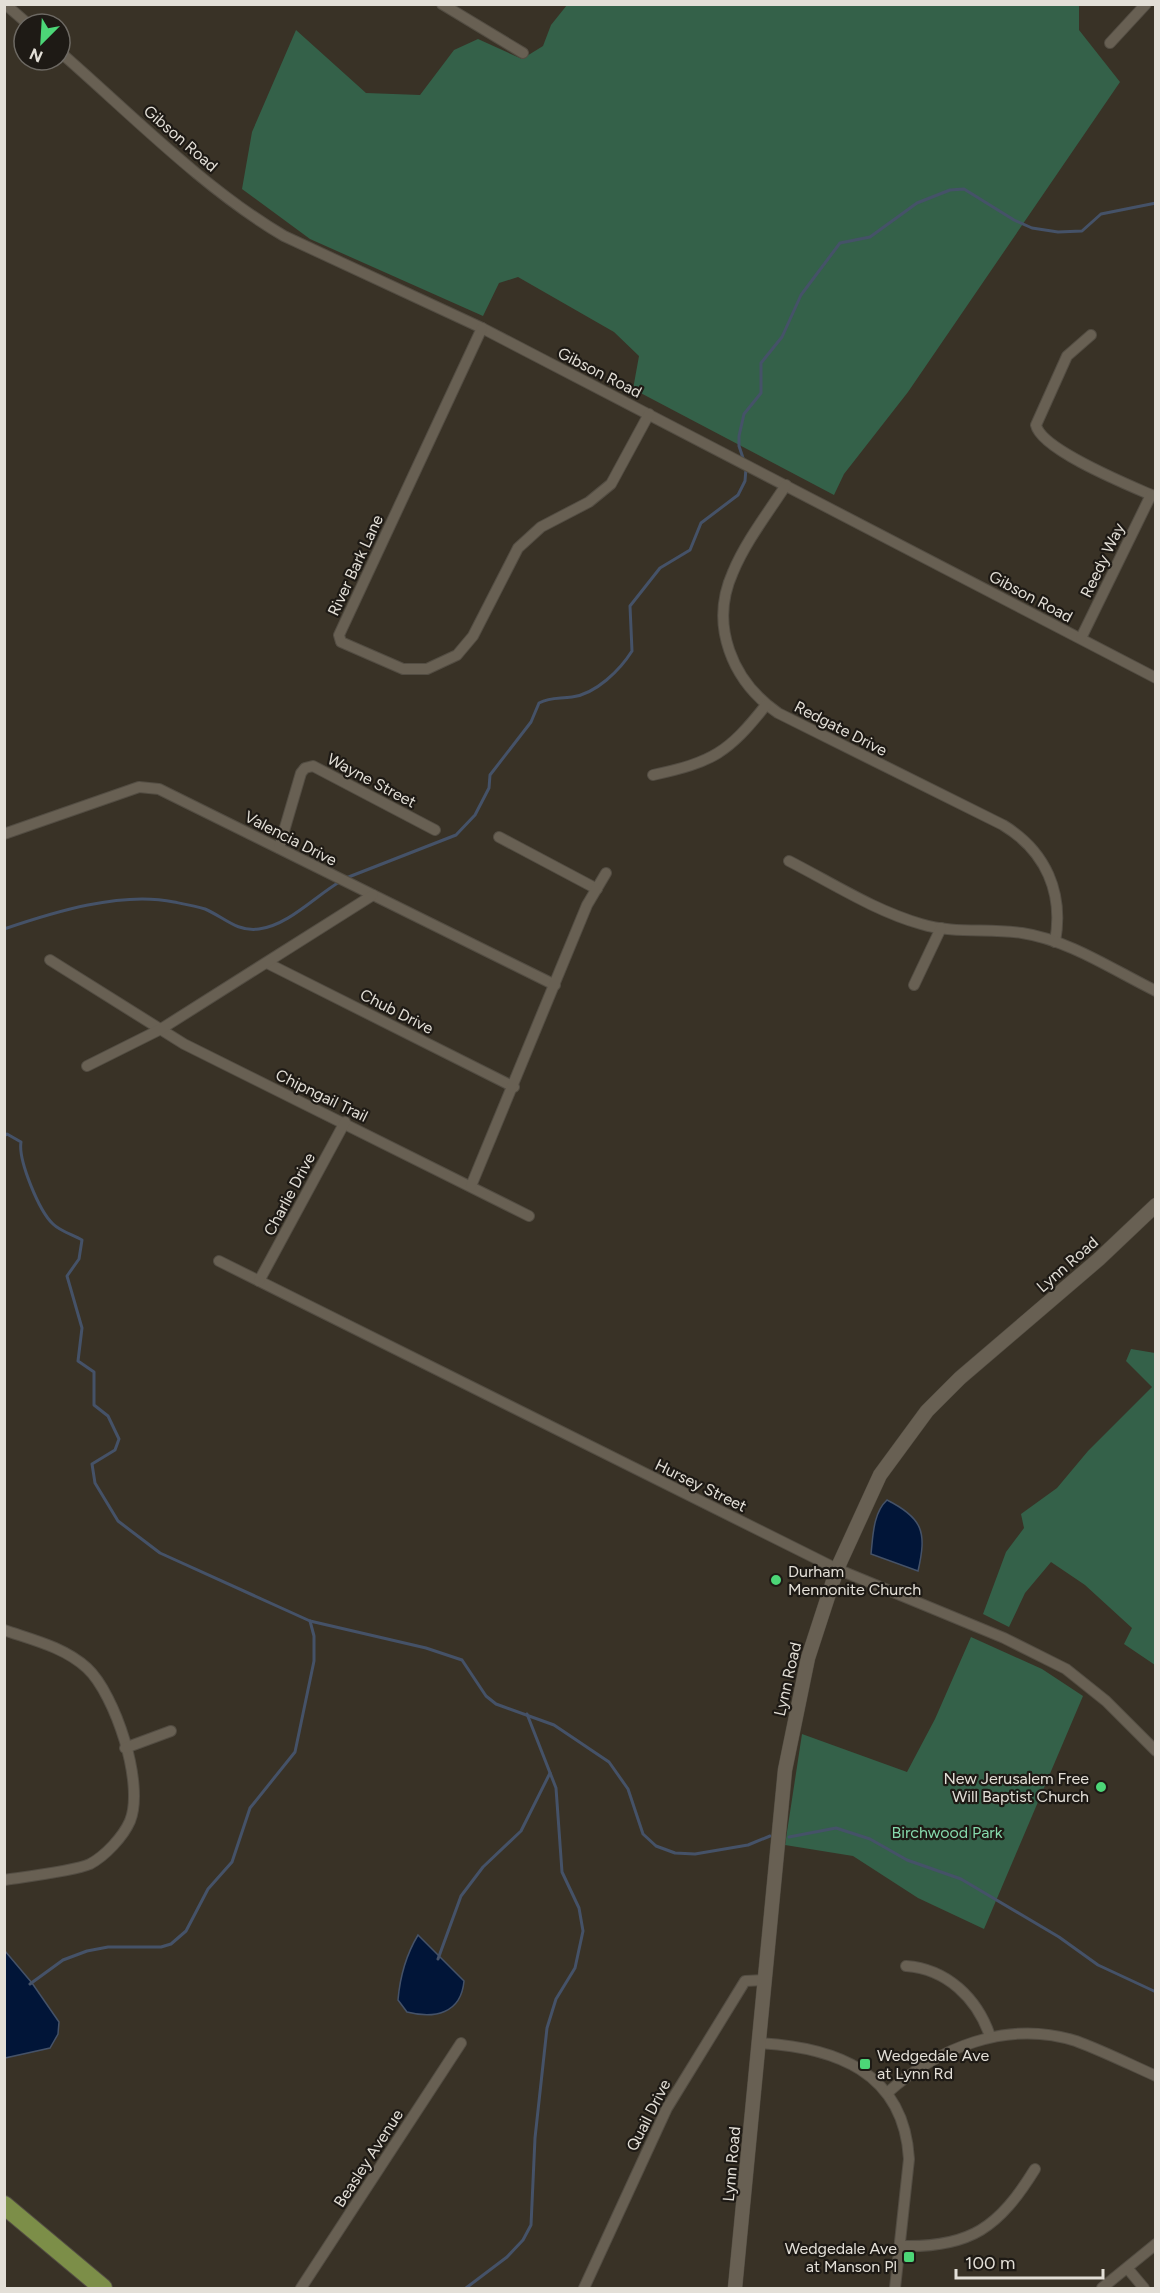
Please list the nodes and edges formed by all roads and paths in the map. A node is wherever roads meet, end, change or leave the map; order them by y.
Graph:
1 (442, 4) edge
2 (1146, 4) edge
3 (1110, 43) dead end
4 (523, 53) dead end
5 (72, 62) edge
6 (482, 328) junction
7 (1091, 334) dead end
8 (649, 414) junction
9 (786, 485) junction
10 (1153, 496) edge
11 (1081, 638) junction
12 (1155, 678) edge
13 (766, 705) junction
14 (652, 775) dead end
15 (435, 830) dead end
16 (4, 834) edge
17 (499, 837) dead end
18 (279, 848) junction
19 (789, 861) dead end
20 (606, 873) dead end
21 (597, 889) junction
22 (373, 895) junction
23 (941, 928) junction
24 (1055, 942) junction
25 (50, 960) dead end
26 (267, 963) junction
27 (555, 985) junction
28 (914, 986) dead end
29 (1155, 991) edge
30 (161, 1029) junction
31 (87, 1066) dead end
32 (514, 1087) junction
33 (345, 1122) junction
34 (471, 1186) junction
35 (1155, 1205) edge
36 (529, 1216) dead end
37 (219, 1261) dead end
38 (259, 1281) junction
39 (837, 1569) junction
40 (4, 1629) edge
41 (171, 1731) dead end
42 (125, 1748) junction
43 (1155, 1751) edge
44 (4, 1880) edge
45 (906, 1966) dead end
46 (765, 1980) junction
47 (990, 2036) junction
48 (461, 2043) dead end
49 (759, 2043) junction
50 (1155, 2076) edge
51 (886, 2093) junction
52 (1035, 2169) dead end
53 (4, 2205) edge
54 (1155, 2244) edge
55 (901, 2246) junction
56 (1128, 2269) junction
57 (103, 2289) edge
58 (301, 2289) edge
59 (584, 2289) edge
60 (735, 2289) edge
61 (895, 2289) edge
62 (1102, 2289) edge
63 (1144, 2289) edge

1 - 4 street
2 - 3 street
5 - 6 street, Gibson Road
6 - 8 street, Gibson Road
6 - 8 street, River Bark Lane
7 - 10 street
8 - 9 street, Gibson Road
9 - 11 street, Gibson Road
9 - 13 street, Redgate Drive
10 - 11 street, Reedy Way
11 - 12 street, Gibson Road
13 - 14 street
13 - 24 street, Redgate Drive
15 - 18 street, Wayne Street
16 - 18 street, Valencia Drive
17 - 21 street
18 - 22 street, Valencia Drive
19 - 23 street
20 - 21 street
21 - 27 street
22 - 26 street
22 - 27 street, Valencia Drive
23 - 24 street
23 - 28 street
24 - 29 street
25 - 30 street, Chipngail Trail
26 - 30 street
26 - 32 street, Chub Drive
27 - 32 street
30 - 31 street
30 - 33 street, Chipngail Trail
32 - 34 street
33 - 34 street, Chipngail Trail
33 - 38 street, Charlie Drive
34 - 36 street, Chipngail Trail
35 - 39 street, Lynn Road
37 - 38 street, Hursey Street
38 - 39 street, Hursey Street
39 - 43 street, Hursey Street
39 - 46 street, Lynn Road
40 - 42 street
41 - 42 street
42 - 44 street
45 - 47 street
46 - 49 street, Lynn Road
46 - 59 street, Quail Drive
47 - 50 street
47 - 51 street
48 - 58 street, Beasley Avenue
49 - 51 street
49 - 60 street, Lynn Road
51 - 55 street
52 - 55 street
53 - 57 highway
54 - 56 street
55 - 61 street
56 - 62 street
56 - 63 street

